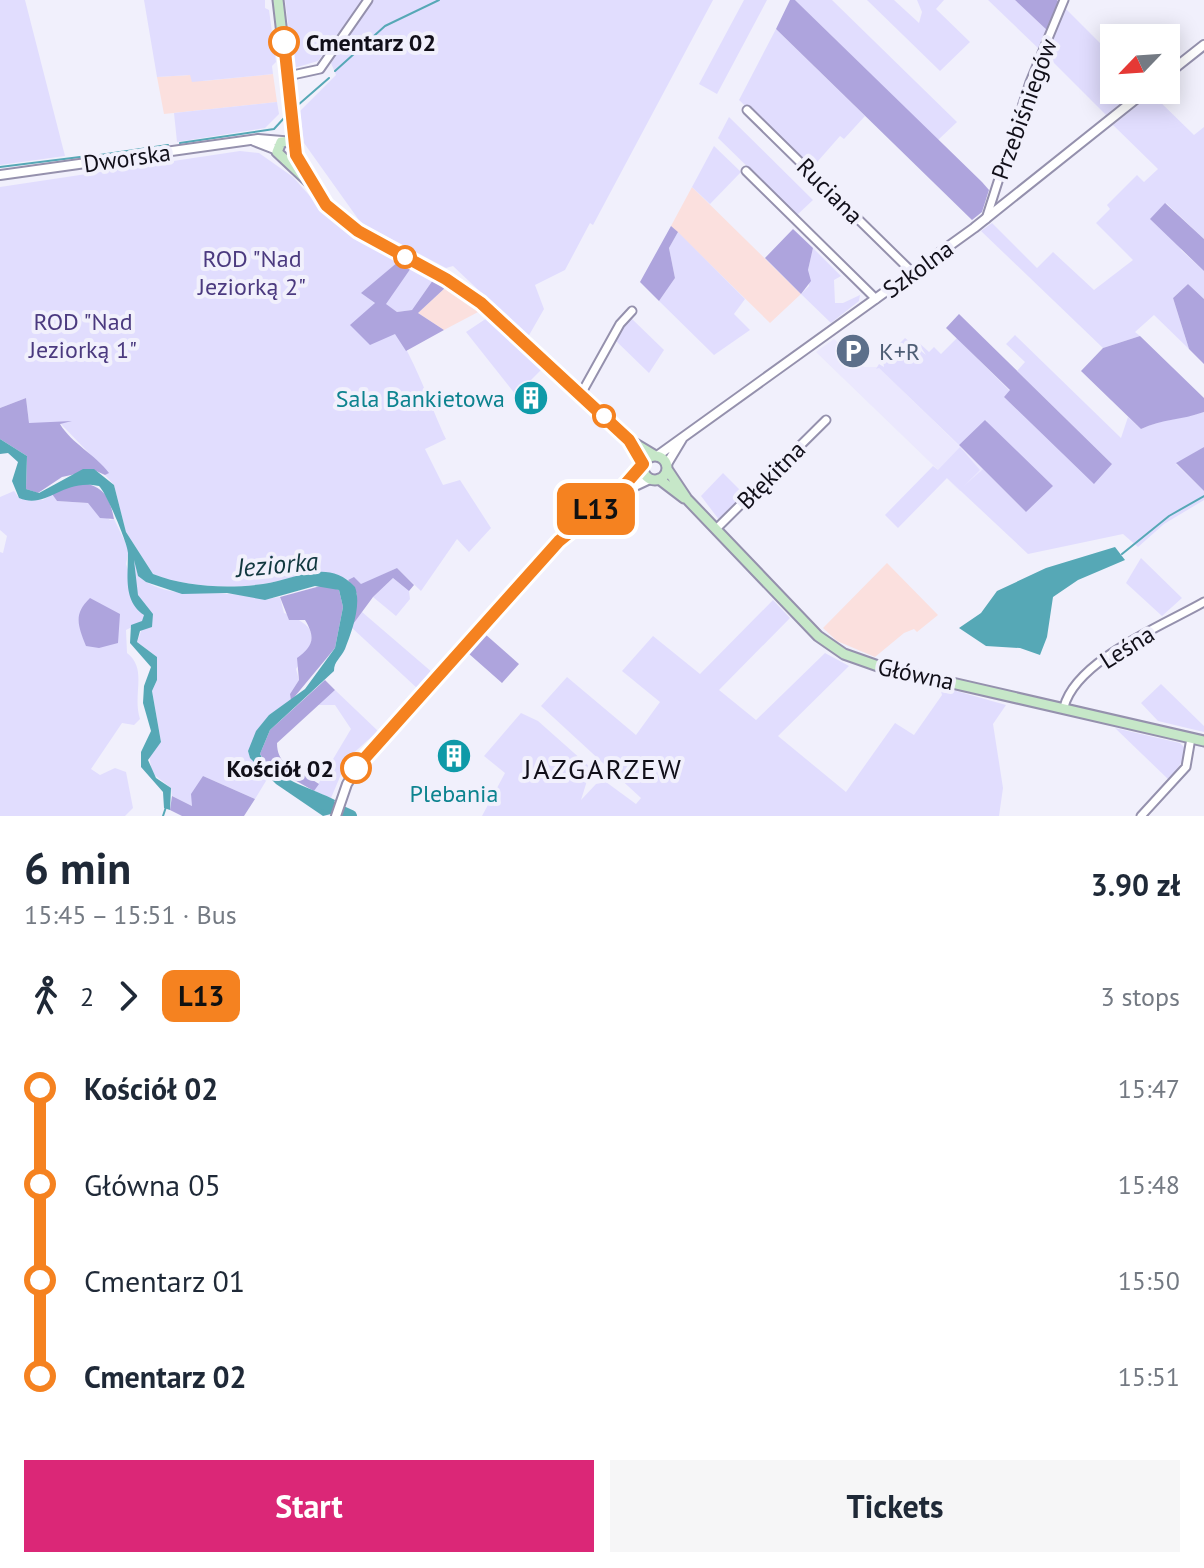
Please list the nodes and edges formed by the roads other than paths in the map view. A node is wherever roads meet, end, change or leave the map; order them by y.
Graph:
1 (278, 0) edge
2 (368, 0) edge
3 (1064, 0) edge
4 (1204, 45) edge
5 (1180, 64) edge
6 (288, 76) junction
7 (1130, 104) edge
8 (747, 110) dead end
9 (284, 143) junction
10 (292, 157) junction
11 (746, 171) dead end
12 (0, 175) edge
13 (986, 219) junction
14 (912, 272) junction
15 (876, 299) junction
16 (632, 311) dead end
17 (581, 394) junction
18 (826, 420) dead end
19 (682, 439) junction
20 (629, 440) junction
21 (655, 456) junction
22 (643, 466) junction
23 (667, 467) junction
24 (654, 479) junction
25 (616, 495) junction
26 (687, 499) junction
27 (716, 529) junction
28 (1204, 602) edge
29 (1064, 707) junction
30 (1191, 738) junction
31 (1204, 741) edge
32 (336, 816) edge
33 (1141, 816) edge

1 - 6 main road
2 - 6 street
3 - 13 street, Przebiśniegów
4 - 5 street
6 - 9 main road
7 - 13 street, Szkolna
8 - 14 street, Ruciana
9 - 10 main road
9 - 10 main road
9 - 12 street, Dworska
10 - 17 main road
11 - 15 street
13 - 14 street, Szkolna
14 - 15 street, Szkolna
15 - 19 street, Szkolna
16 - 17 street
17 - 20 main road
18 - 27 street, Błękitna
19 - 21 street, Szkolna
19 - 23 street, Szkolna
20 - 21 main road
20 - 22 main road
21 - 22 main road
21 - 23 main road, Główna
22 - 24 main road
22 - 25 street
23 - 24 main road
23 - 26 main road, Główna
24 - 25 street
24 - 26 main road, Główna
25 - 32 street
26 - 27 main road, Główna
27 - 29 main road, Główna
28 - 29 street, Leśna
29 - 30 main road, Główna
30 - 31 main road, Główna
30 - 33 street

